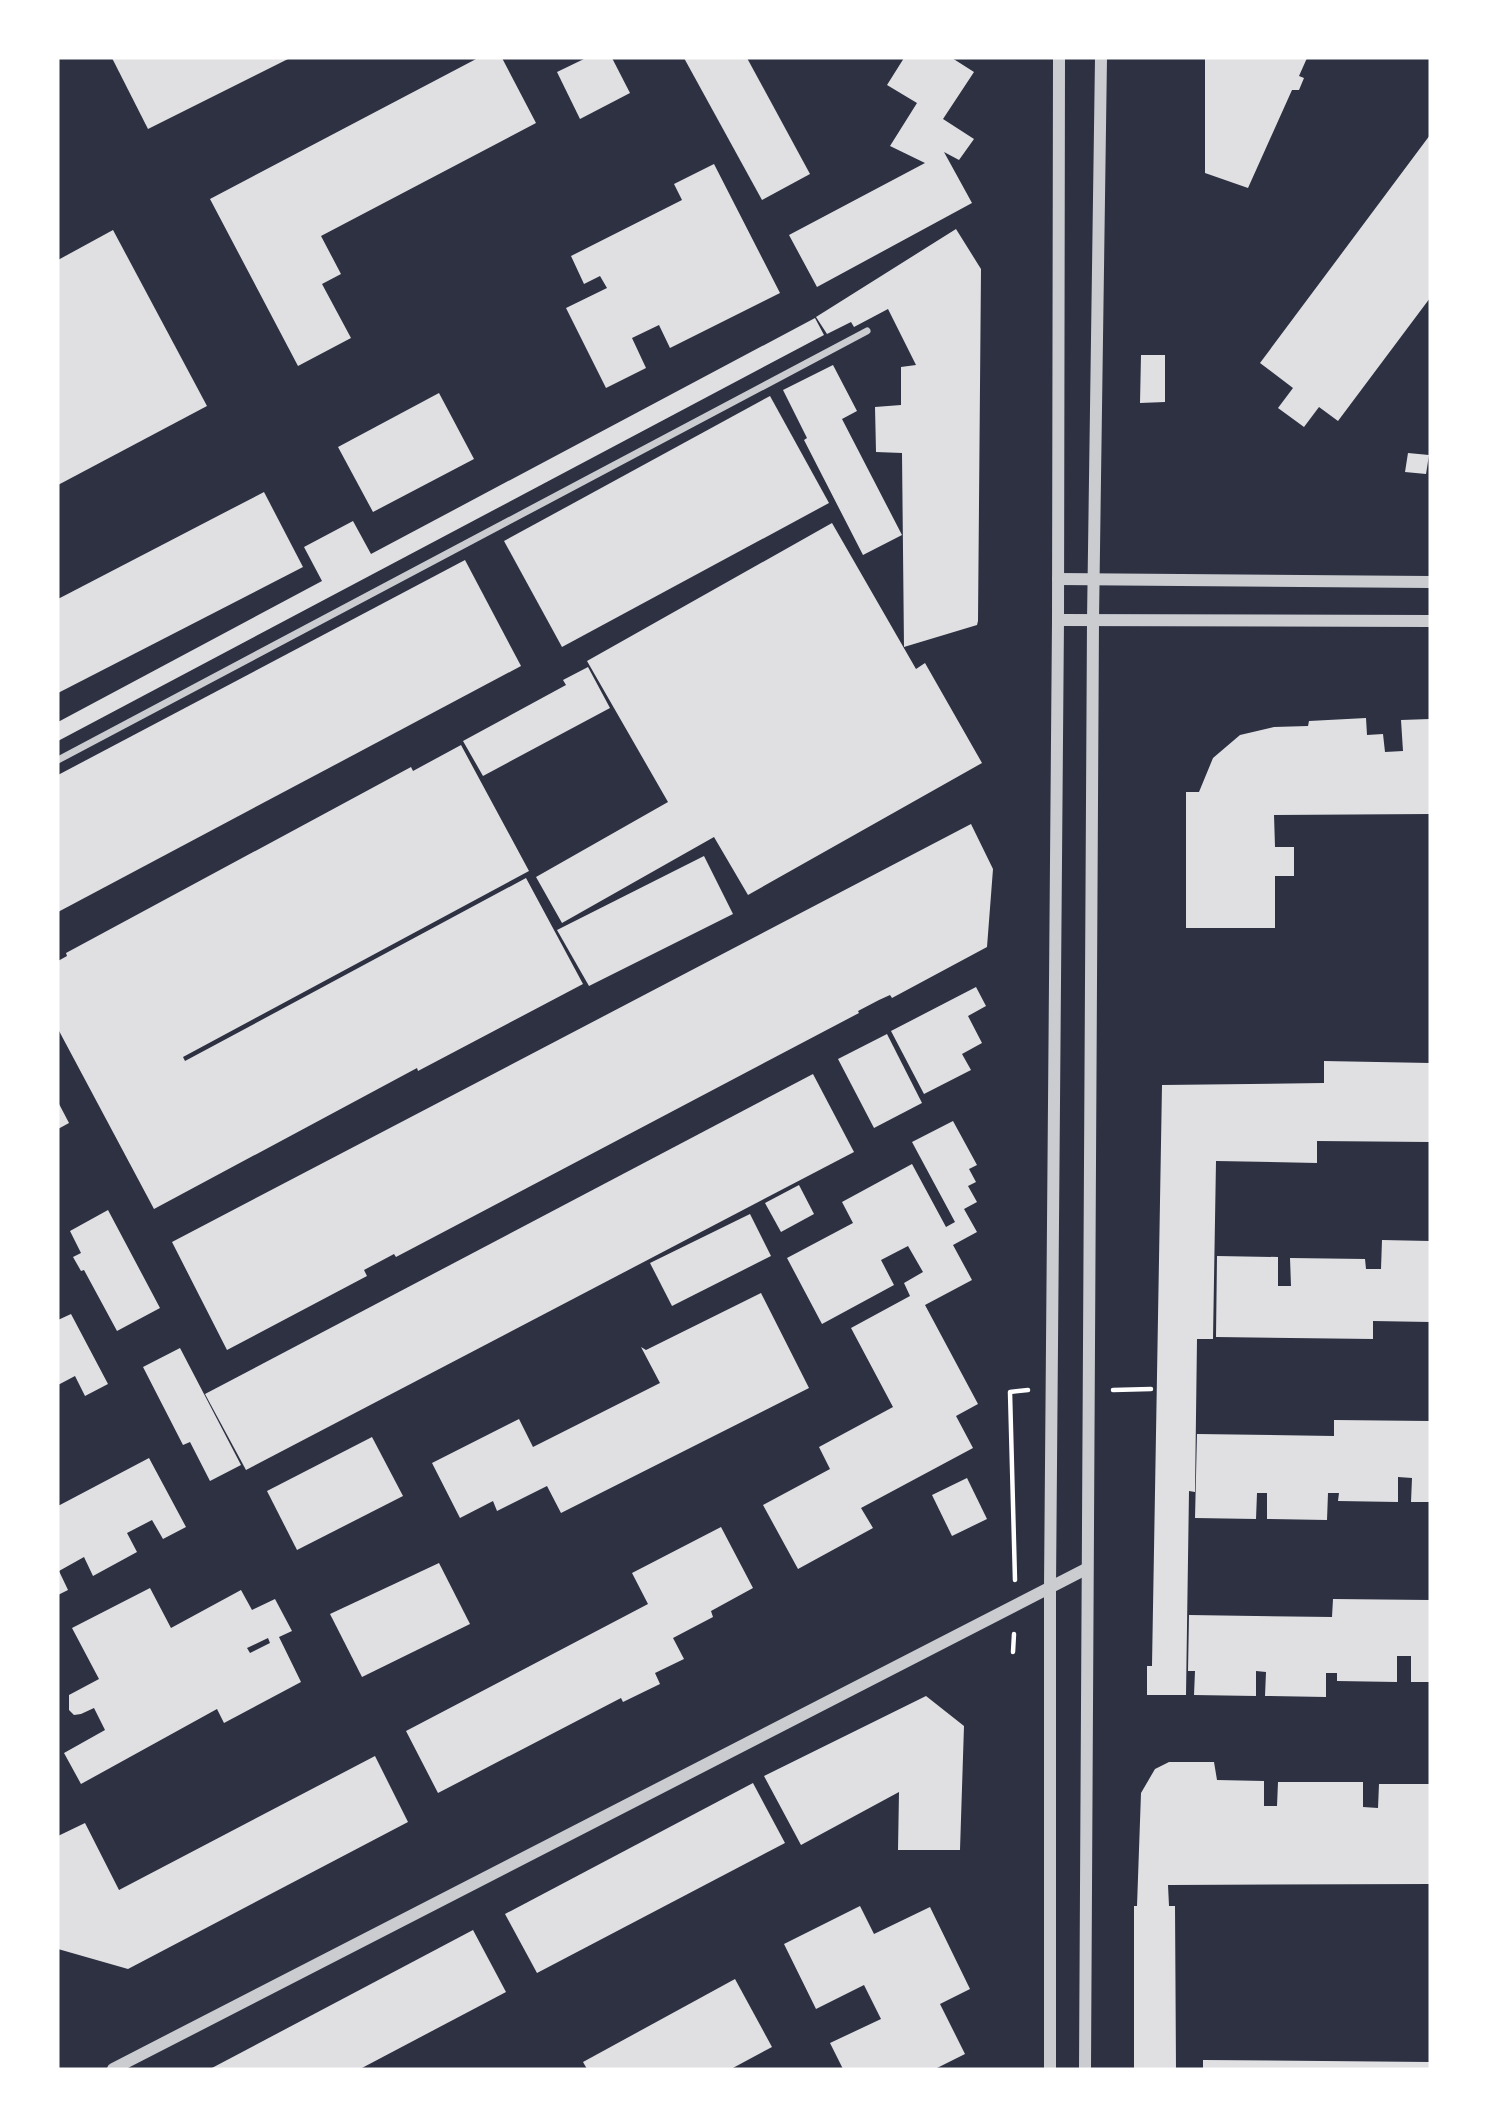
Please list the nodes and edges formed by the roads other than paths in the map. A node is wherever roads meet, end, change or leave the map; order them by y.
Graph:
1 (1059, 58) edge
2 (1101, 58) edge
3 (867, 331) dead end
4 (1058, 579) junction
5 (1094, 579) junction
6 (1430, 582) edge
7 (1059, 620) junction
8 (1093, 620) junction
9 (1430, 621) edge
10 (58, 760) edge
11 (1086, 1569) junction
12 (1050, 1586) junction
13 (113, 2069) edge
14 (1051, 2069) edge
15 (1084, 2069) edge

1 - 4 street
2 - 5 street
3 - 10 street
4 - 5 street
4 - 7 street
5 - 6 street
5 - 8 street
7 - 8 street
7 - 12 street
8 - 9 street
8 - 11 street
11 - 12 street
11 - 15 street
12 - 13 street
12 - 14 street

